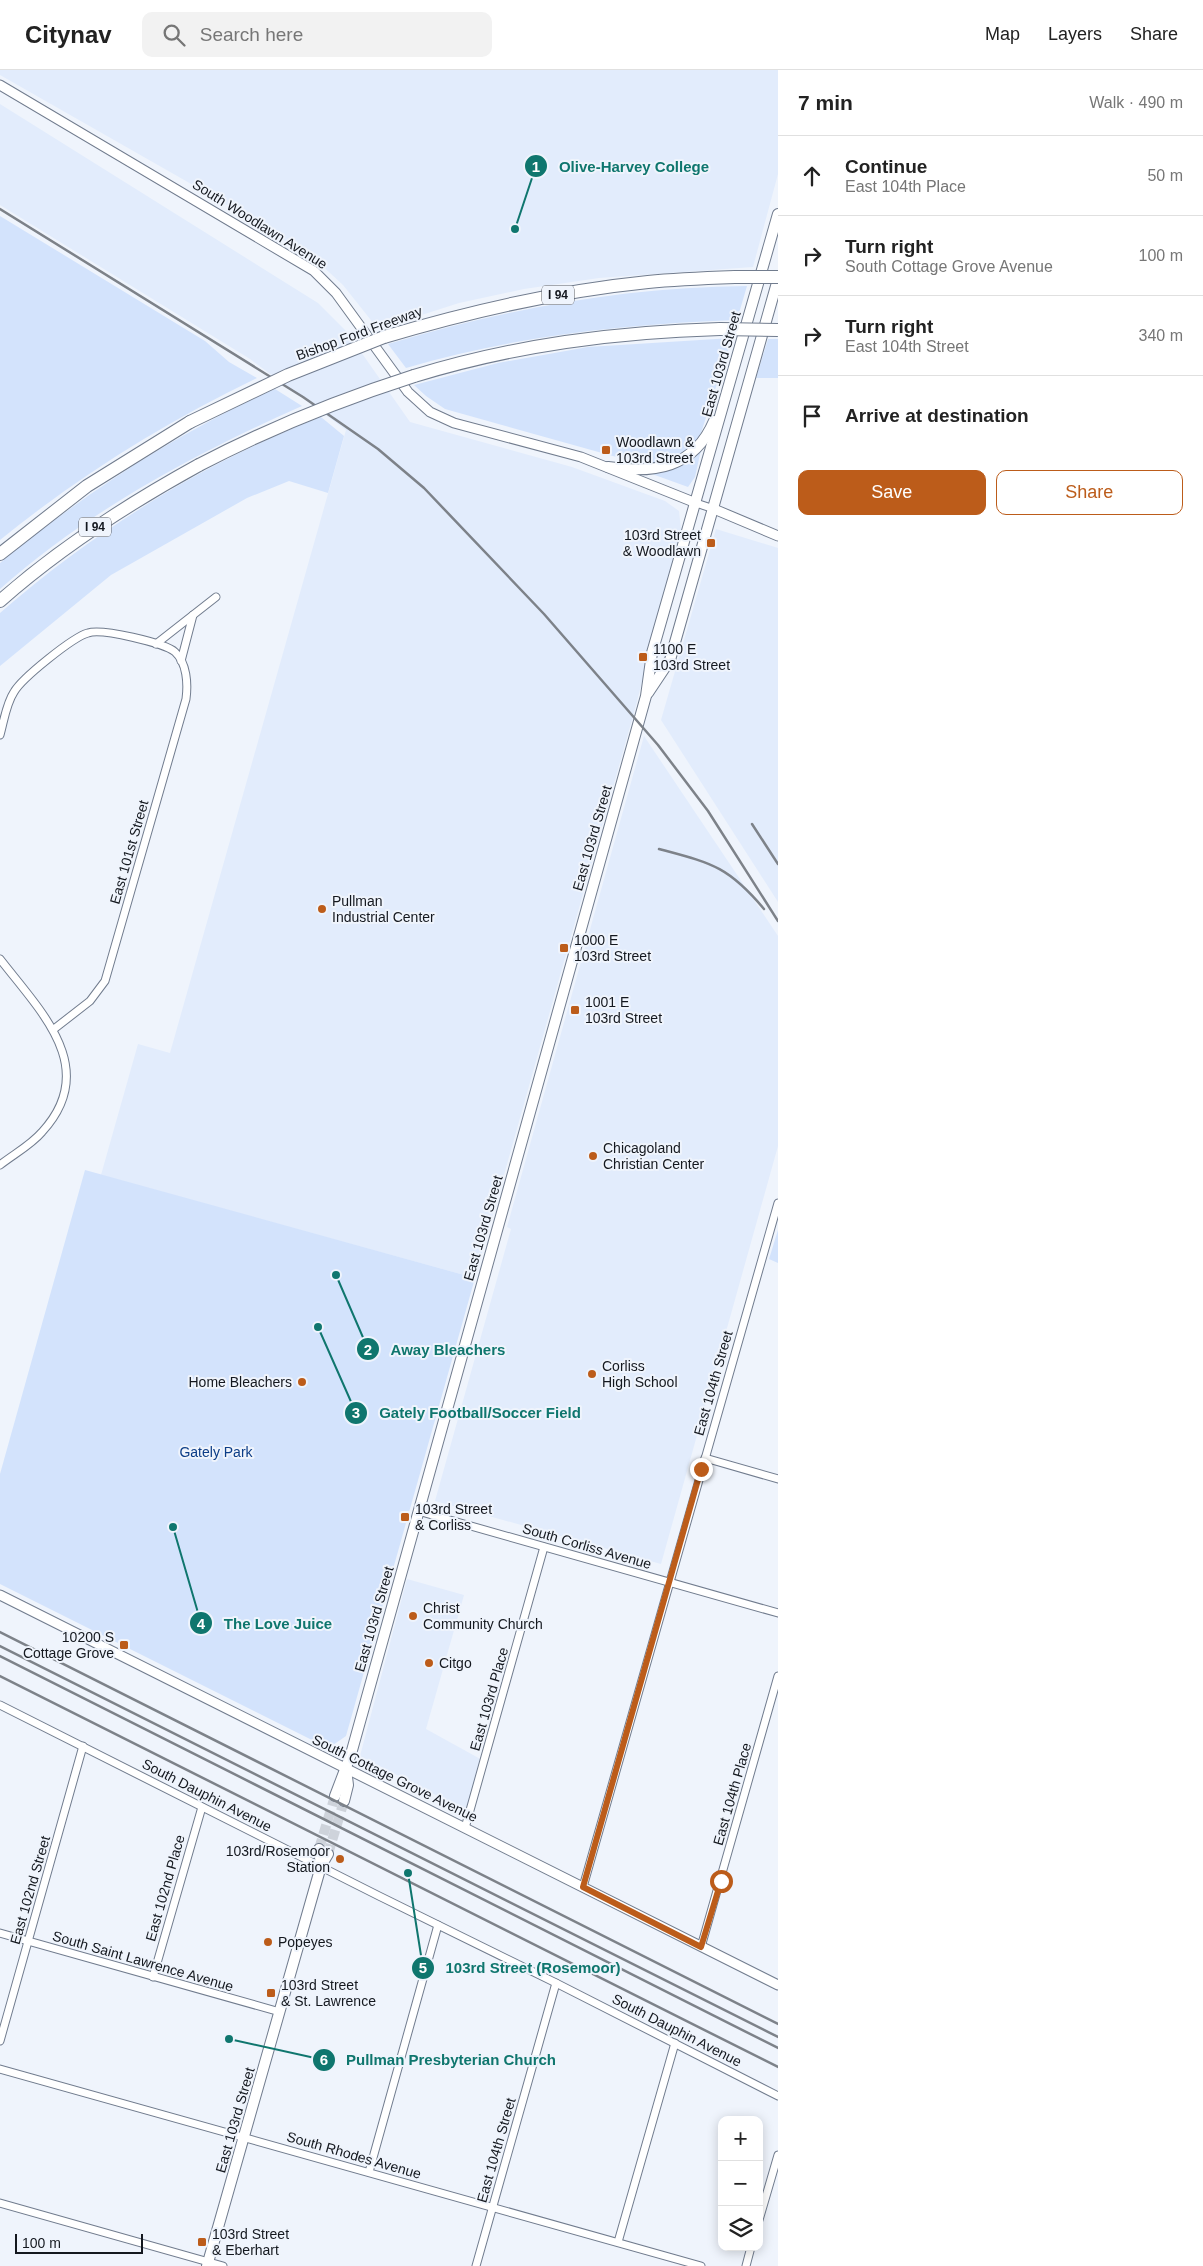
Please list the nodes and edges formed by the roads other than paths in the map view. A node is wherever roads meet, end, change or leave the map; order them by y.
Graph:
1 (0, 85) edge
2 (778, 214) edge
3 (778, 278) edge
4 (778, 330) edge
5 (730, 385) junction
6 (608, 467) junction
7 (696, 503) junction
8 (714, 509) junction
9 (778, 536) edge
10 (0, 554) edge
11 (216, 598) dead end
12 (0, 601) edge
13 (194, 615) junction
14 (156, 644) junction
15 (182, 661) junction
16 (646, 696) junction
17 (0, 735) edge
18 (0, 959) edge
19 (54, 1029) junction
20 (0, 1165) edge
21 (778, 1204) edge
22 (705, 1458) junction
23 (778, 1479) edge
24 (418, 1511) junction
25 (544, 1547) junction
26 (669, 1583) junction
27 (0, 1595) edge
28 (778, 1613) edge
29 (778, 1676) edge
30 (0, 1704) edge
31 (83, 1746) junction
32 (346, 1769) junction
33 (340, 1799) tunnel mouth
34 (202, 1807) junction
35 (465, 1828) junction
36 (324, 1851) tunnel mouth
37 (321, 1866) junction
38 (583, 1887) junction
39 (438, 1925) junction
40 (0, 1933) edge
41 (28, 1941) junction
42 (701, 1947) junction
43 (153, 1977) junction
44 (556, 1982) junction
45 (778, 1985) edge
46 (280, 2012) junction
47 (0, 2041) edge
48 (675, 2043) junction
49 (0, 2068) edge
50 (778, 2096) edge
51 (244, 2138) junction
52 (778, 2155) edge
53 (368, 2172) junction
54 (0, 2203) edge
55 (493, 2206) junction
56 (763, 2206) edge
57 (618, 2242) junction
58 (751, 2251) edge
59 (208, 2264) edge
60 (223, 2266) edge
61 (476, 2266) edge
62 (701, 2266) edge
63 (746, 2266) edge

1 - 6 street, South Woodlawn Avenue
2 - 5 main road, East 103rd Street
3 - 8 main road, East 103rd Street
3 - 10 highway, Bishop Ford Freeway / I 94, bridge
4 - 12 highway, I 94, bridge
5 - 6 main road
5 - 7 main road, East 103rd Street
6 - 7 street, South Woodlawn Avenue
7 - 8 street, South Woodlawn Avenue
7 - 16 main road, East 103rd Street
8 - 9 street, South Woodlawn Avenue
8 - 16 main road, East 103rd Street
11 - 13 street
13 - 14 street
13 - 15 street, East 101st Street
14 - 15 street
14 - 17 street
15 - 19 street, East 101st Street
16 - 24 main road, East 103rd Street
18 - 19 street
19 - 20 street
21 - 22 street, East 104th Street
22 - 23 street
22 - 26 street, East 104th Street
24 - 25 street, South Corliss Avenue
24 - 32 main road, East 103rd Street
25 - 26 street, South Corliss Avenue
25 - 35 street, East 103rd Place
26 - 28 street, South Corliss Avenue
26 - 38 street, East 104th Street
27 - 32 street, South Cottage Grove Avenue
29 - 42 street, East 104th Place
30 - 31 street, South Dauphin Avenue
31 - 34 street, South Dauphin Avenue
31 - 41 street, East 102nd Street
32 - 33 main road, East 103rd Street
32 - 35 street, South Cottage Grove Avenue
34 - 37 street, South Dauphin Avenue
34 - 43 street, East 102nd Place
35 - 38 street, South Cottage Grove Avenue
36 - 37 main road, East 103rd Street
37 - 39 street, South Dauphin Avenue
37 - 46 main road, East 103rd Street
38 - 42 street, South Cottage Grove Avenue
39 - 44 street, South Dauphin Avenue
39 - 53 street
40 - 41 street, South Saint Lawrence Avenue
41 - 43 street, South Saint Lawrence Avenue
41 - 47 street, East 102nd Street
42 - 45 street, South Cottage Grove Avenue
43 - 46 street, South Saint Lawrence Avenue
44 - 48 street, South Dauphin Avenue
44 - 55 street, East 104th Street
46 - 51 main road, East 103rd Street
48 - 50 street, South Dauphin Avenue
48 - 57 street
49 - 51 street, South Rhodes Avenue
51 - 53 street, South Rhodes Avenue
51 - 59 main road, East 103rd Street
52 - 56 street
53 - 55 street, South Rhodes Avenue
54 - 59 street
55 - 57 street, South Rhodes Avenue
55 - 61 street, East 104th Street
57 - 62 street, South Rhodes Avenue
58 - 63 street
59 - 60 street

